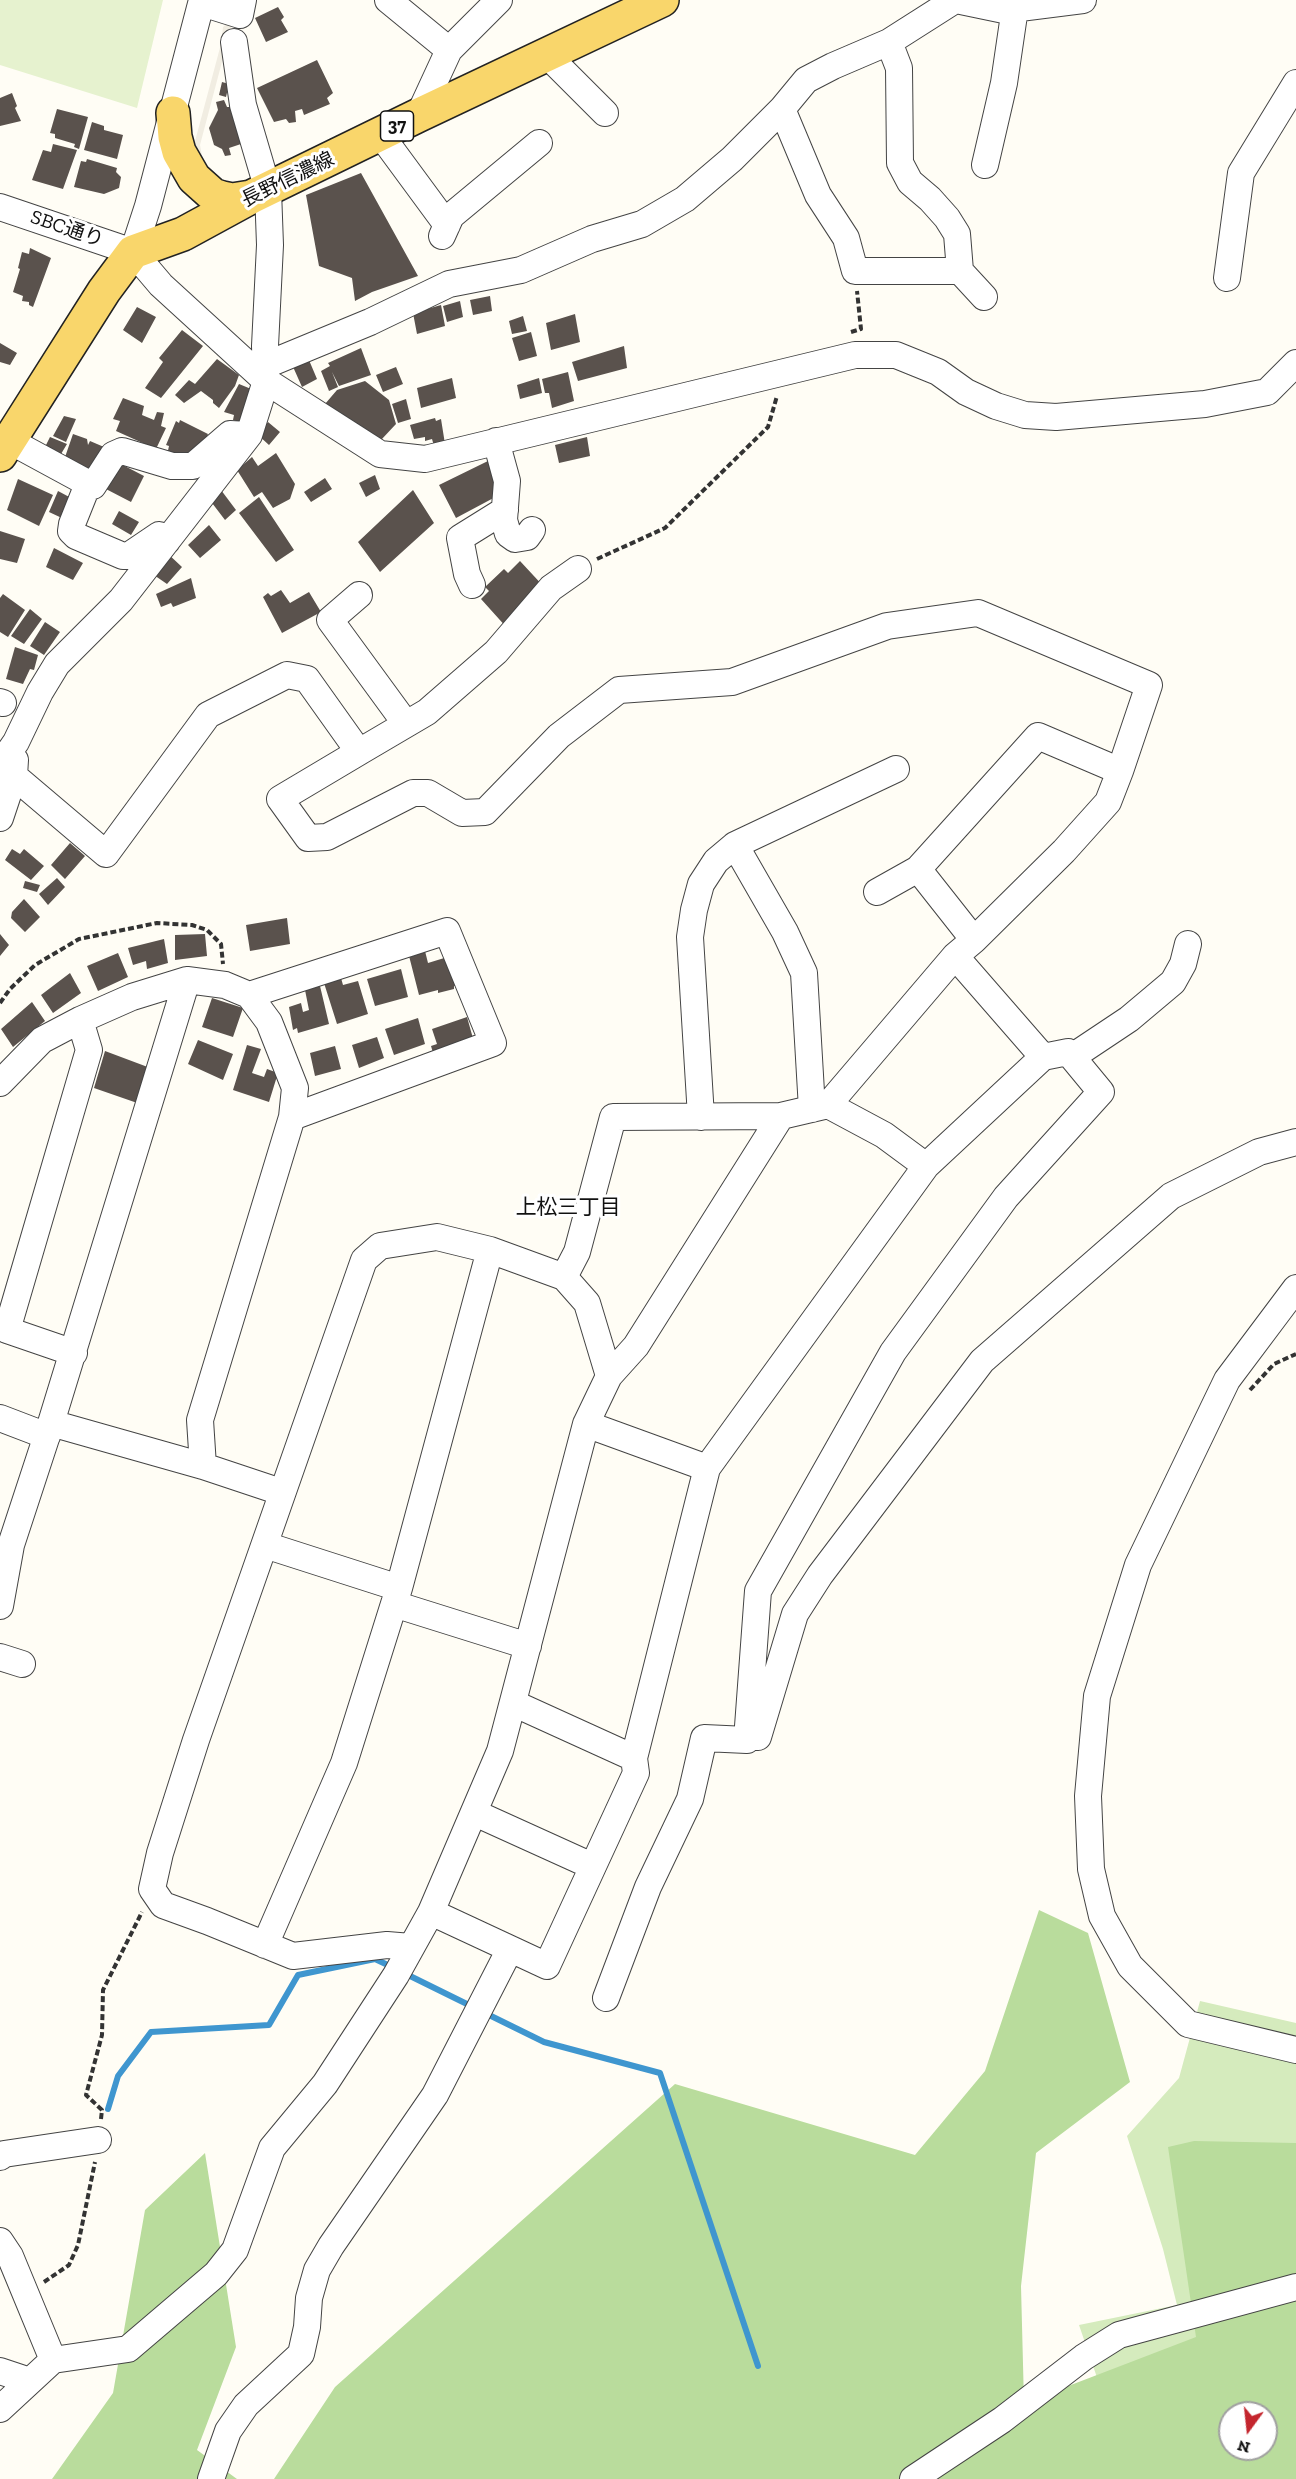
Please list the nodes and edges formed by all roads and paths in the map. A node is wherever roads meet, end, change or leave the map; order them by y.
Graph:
1 (243, 0) edge
2 (388, 0) edge
3 (499, 0) edge
4 (662, 0) edge
5 (955, 0) edge
6 (1083, 0) edge
7 (202, 2) edge
8 (1015, 8) junction
9 (234, 42) dead end
10 (889, 42) junction
11 (449, 50) junction
12 (547, 55) junction
13 (1296, 83) edge
14 (782, 110) junction
15 (173, 113) junction
16 (605, 113) dead end
17 (419, 115) junction
18 (380, 134) junction
19 (539, 143) dead end
20 (985, 165) dead end
21 (260, 193) junction
22 (0, 207) edge
23 (133, 252) junction
24 (855, 271) junction
25 (960, 272) junction
26 (1227, 278) dead end
27 (984, 297) dead end
28 (842, 336) dead end
29 (1296, 363) edge
30 (785, 372) junction
31 (266, 373) junction
32 (249, 435) junction
33 (496, 441) junction
34 (5, 448) edge
35 (88, 484) junction
36 (505, 510) junction
37 (532, 530) dead end
38 (167, 541) junction
39 (578, 569) joint
40 (472, 585) dead end
41 (359, 595) dead end
42 (406, 724) junction
43 (359, 752) junction
44 (896, 769) dead end
45 (7, 770) edge
46 (1120, 771) junction
47 (0, 818) edge
48 (735, 845) junction
49 (918, 869) junction
50 (877, 892) dead end
51 (1188, 944) dead end
52 (965, 948) junction
53 (187, 980) junction
54 (225, 985) junction
55 (249, 995) junction
56 (0, 1003) edge
57 (80, 1020) junction
58 (1043, 1057) junction
59 (1072, 1057) junction
60 (0, 1083) edge
61 (820, 1107) junction
62 (781, 1116) junction
63 (292, 1117) junction
64 (701, 1117) junction
65 (1296, 1143) edge
66 (926, 1166) junction
67 (490, 1250) junction
68 (564, 1277) junction
69 (1296, 1288) edge
70 (74, 1353) junction
71 (609, 1376) junction
72 (0, 1418) edge
73 (586, 1424) junction
74 (49, 1430) junction
75 (203, 1466) junction
76 (707, 1468) junction
77 (281, 1492) junction
78 (264, 1545) junction
79 (396, 1596) junction
80 (0, 1606) edge
81 (528, 1646) junction
82 (513, 1702) junction
83 (747, 1740) junction
84 (634, 1758) junction
85 (475, 1814) junction
86 (592, 1866) junction
87 (159, 1899) junction
88 (431, 1912) junction
89 (265, 1945) junction
90 (411, 1947) junction
91 (510, 1949) junction
92 (606, 1998) dead end
93 (1296, 2050) edge
94 (98, 2140) junction
95 (0, 2157) edge
96 (0, 2241) edge
97 (1296, 2287) edge
98 (26, 2294) junction
99 (53, 2360) junction
100 (0, 2371) edge
101 (30, 2381) junction
102 (0, 2409) edge
103 (211, 2479) edge
104 (913, 2479) edge

1 - 7 street
2 - 11 street
3 - 11 street
4 - 12 main road, 長野信濃線 / 37
5 - 8 street
5 - 10 street
6 - 8 street
7 - 15 street
8 - 20 street
9 - 21 street
10 - 14 street
10 - 25 street
11 - 17 street
12 - 16 street
12 - 17 main road, 長野信濃線 / 37
13 - 26 street
14 - 24 street
14 - 31 street
15 - 21 main road
15 - 23 street
17 - 18 main road, 長野信濃線 / 37
18 - 19 street
18 - 21 main road, 長野信濃線 / 37
21 - 23 main road, 長野信濃線 / 37
21 - 31 street
22 - 23 street, SBC通り
23 - 31 street
23 - 34 main road
24 - 25 street
24 - 28 path
25 - 27 street
29 - 30 street
30 - 33 street
30 - 39 path
31 - 32 street
31 - 33 street
32 - 35 street
32 - 38 street
33 - 36 street
34 - 35 street
35 - 38 street
36 - 37 street
36 - 40 street
38 - 45 street
39 - 42 street
41 - 42 street
42 - 43 street
43 - 45 street
43 - 46 street
44 - 48 street
45 - 47 street
46 - 49 street
46 - 52 street
48 - 61 street
48 - 64 street
49 - 50 street
49 - 52 street
51 - 59 street
52 - 58 street
52 - 61 street
53 - 54 street
53 - 57 street
53 - 70 street
54 - 55 street
54 - 56 path
55 - 63 street
55 - 63 street
57 - 60 street
57 - 70 street
58 - 59 street
58 - 66 street
59 - 83 street
61 - 62 street
61 - 66 street
62 - 64 street
62 - 71 street
63 - 75 street
64 - 68 street
65 - 83 street
66 - 76 street
67 - 68 street
67 - 77 street
67 - 79 street
68 - 71 street
69 - 93 street
70 - 74 street
71 - 73 street
72 - 74 street
73 - 76 street
73 - 81 street
74 - 75 street
74 - 80 street
75 - 77 street
76 - 84 street
77 - 78 street
78 - 79 street
78 - 87 street
79 - 81 street
79 - 89 street
81 - 82 street
82 - 84 street
82 - 85 street
83 - 92 street
84 - 86 street
85 - 86 street
85 - 88 street
86 - 91 street
87 - 89 street
87 - 94 path
88 - 90 street
88 - 91 street
89 - 90 street
90 - 99 street
91 - 103 street
94 - 95 street
94 - 98 path
96 - 98 street
97 - 104 street
98 - 99 street
99 - 101 street
100 - 101 street
101 - 102 street

